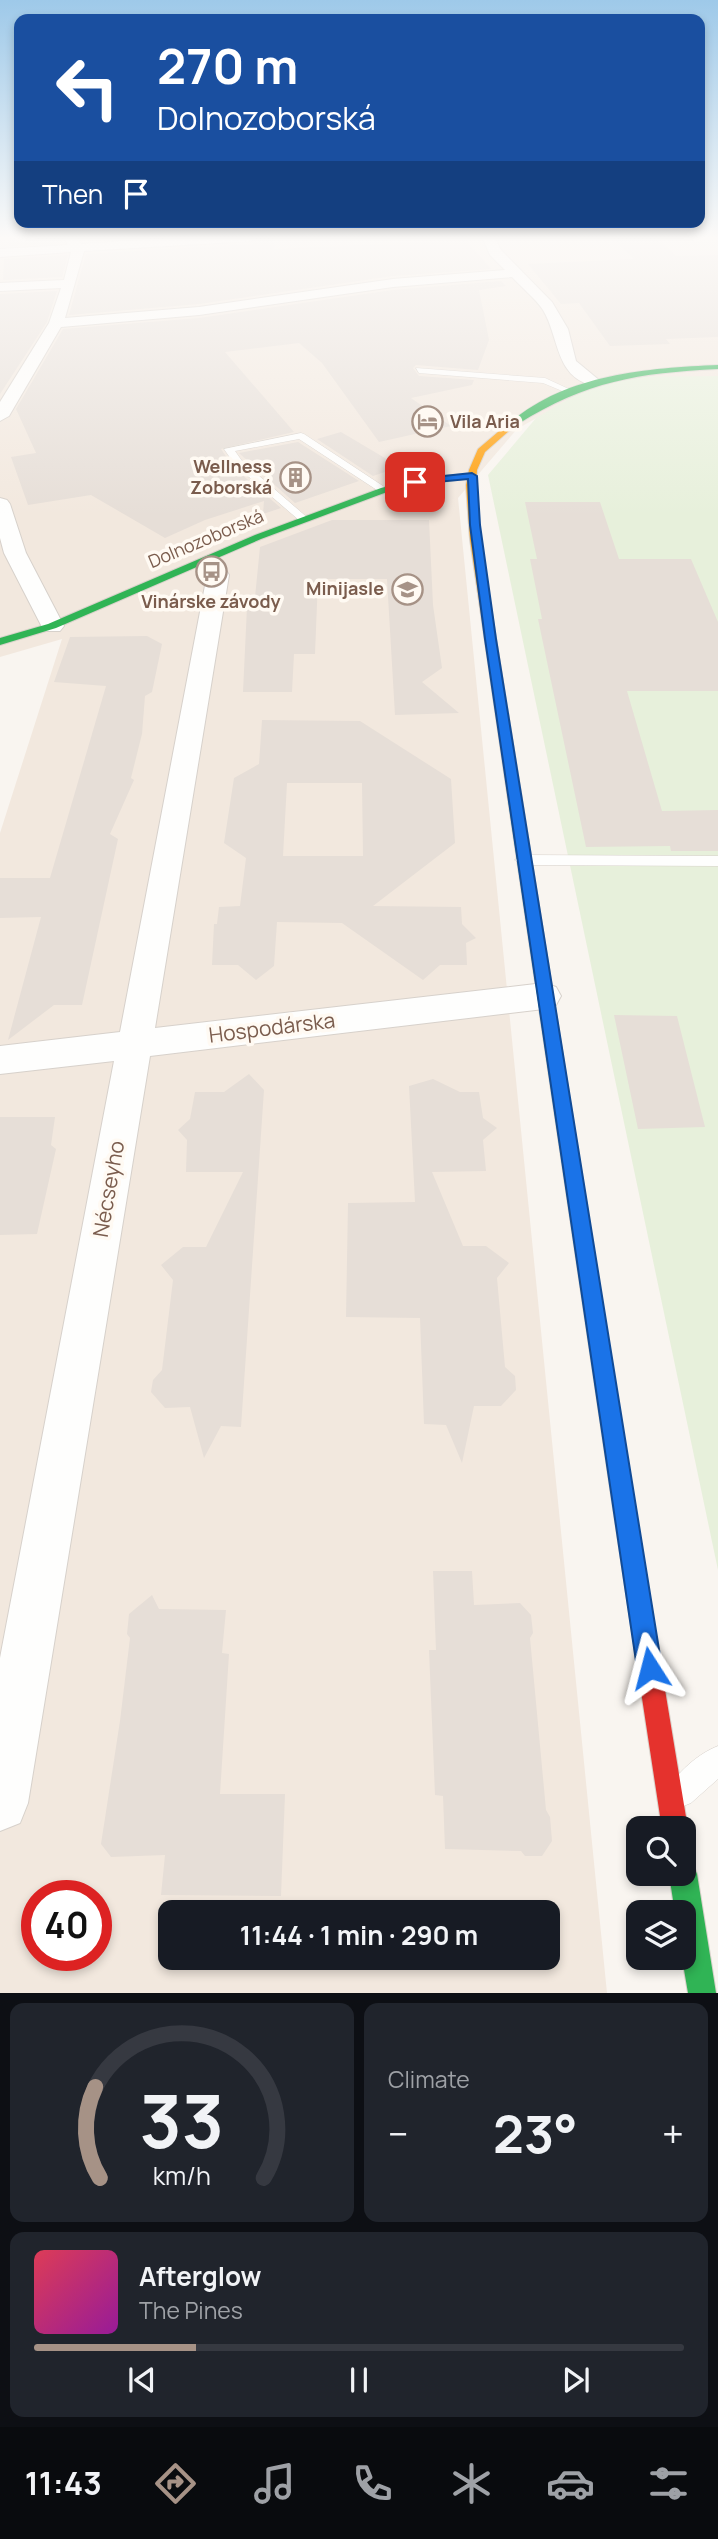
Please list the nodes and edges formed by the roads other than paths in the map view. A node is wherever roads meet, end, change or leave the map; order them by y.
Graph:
1 (52, 330) edge
2 (561, 330) edge
3 (718, 367) edge
4 (419, 370) dead end
5 (591, 380) junction
6 (566, 390) junction
7 (1, 409) edge
8 (472, 476) junction
9 (384, 490) junction
10 (0, 504) edge
11 (303, 519) junction
12 (218, 575) dead end
13 (52, 626) junction
14 (0, 642) edge
15 (523, 860) junction
16 (718, 861) edge
17 (544, 996) junction
18 (135, 1044) junction
19 (0, 1060) edge
20 (718, 1760) edge
21 (0, 1803) edge
22 (673, 1815) edge
23 (685, 1886) edge
24 (702, 1993) edge

1 - 7 street
2 - 5 street
3 - 5 street
4 - 6 lane
5 - 6 street
6 - 8 street
8 - 9 street, Dolnozoborská
8 - 15 street
9 - 11 street, Dolnozoborská
9 - 11 lane
10 - 13 street
11 - 13 street, Dolnozoborská
12 - 18 street, Nécseyho
13 - 14 street, Dolnozoborská
15 - 16 lane
15 - 17 street
17 - 18 street, Hospodárska
17 - 22 street
18 - 19 street, Hospodárska
18 - 21 street, Nécseyho
20 - 22 lane
23 - 24 street

